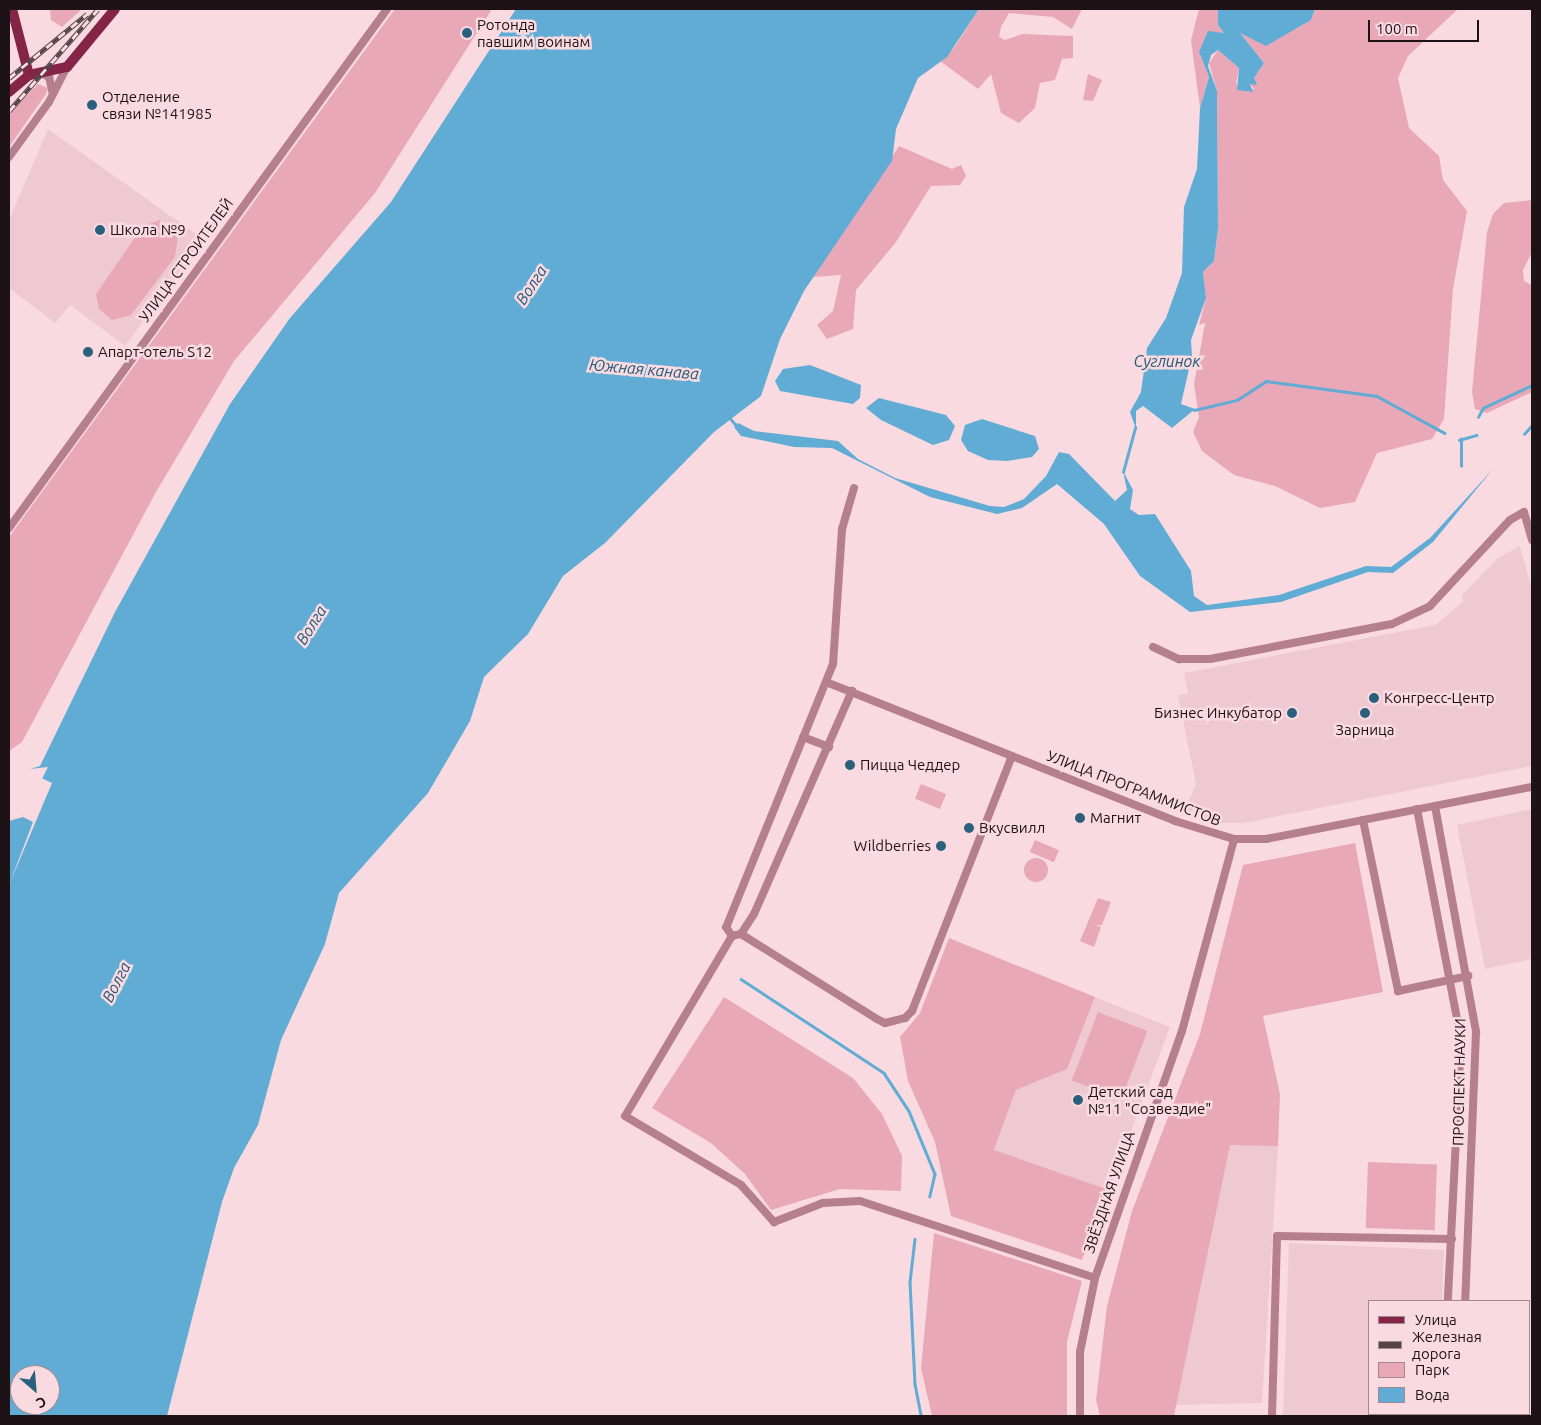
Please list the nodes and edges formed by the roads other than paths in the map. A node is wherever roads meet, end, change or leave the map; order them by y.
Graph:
1 (12, 9) edge
2 (115, 9) edge
3 (386, 9) edge
4 (67, 67) junction
5 (43, 74) junction
6 (29, 75) junction
7 (9, 92) edge
8 (54, 94) junction
9 (9, 157) edge
10 (854, 488) dead end
11 (9, 528) edge
12 (1532, 540) edge
13 (1153, 647) dead end
14 (826, 682) junction
15 (852, 691) junction
16 (803, 737) junction
17 (829, 747) junction
18 (1012, 756) junction
19 (1532, 786) edge
20 (1435, 806) junction
21 (1417, 810) junction
22 (1363, 820) junction
23 (1234, 839) junction
24 (741, 934) junction
25 (732, 936) junction
26 (1468, 976) junction
27 (1450, 980) junction
28 (1452, 1239) junction
29 (1095, 1278) junction
30 (1448, 1300) edge
31 (1465, 1300) edge
32 (1080, 1416) edge
33 (1272, 1416) edge

1 - 6 main road
2 - 4 main road
3 - 11 street, УЛИЦА СТРОИТЕЛЕЙ
4 - 5 main road
4 - 8 street
5 - 6 main road
5 - 8 street
6 - 7 main road
8 - 9 street
10 - 14 street
12 - 13 street
14 - 15 street, УЛИЦА ПРОГРАММИСТОВ
14 - 16 street
15 - 17 street
15 - 18 street, УЛИЦА ПРОГРАММИСТОВ
16 - 17 street
16 - 25 street
17 - 24 street
18 - 23 street, УЛИЦА ПРОГРАММИСТОВ
18 - 24 street
19 - 20 street, УЛИЦА ПРОГРАММИСТОВ
20 - 21 street, УЛИЦА ПРОГРАММИСТОВ
20 - 26 street, ПРОСПЕКТ НАУКИ
21 - 22 street, УЛИЦА ПРОГРАММИСТОВ
21 - 27 street, ПРОСПЕКТ НАУКИ
22 - 23 street, УЛИЦА ПРОГРАММИСТОВ
22 - 27 street
23 - 29 street, ЗВЁЗДНАЯ УЛИЦА
24 - 25 street
25 - 29 street
26 - 27 street
26 - 31 street, ПРОСПЕКТ НАУКИ
27 - 28 street, ПРОСПЕКТ НАУКИ
28 - 30 street, ПРОСПЕКТ НАУКИ
28 - 33 street
29 - 32 street, ЗВЁЗДНАЯ УЛИЦА

